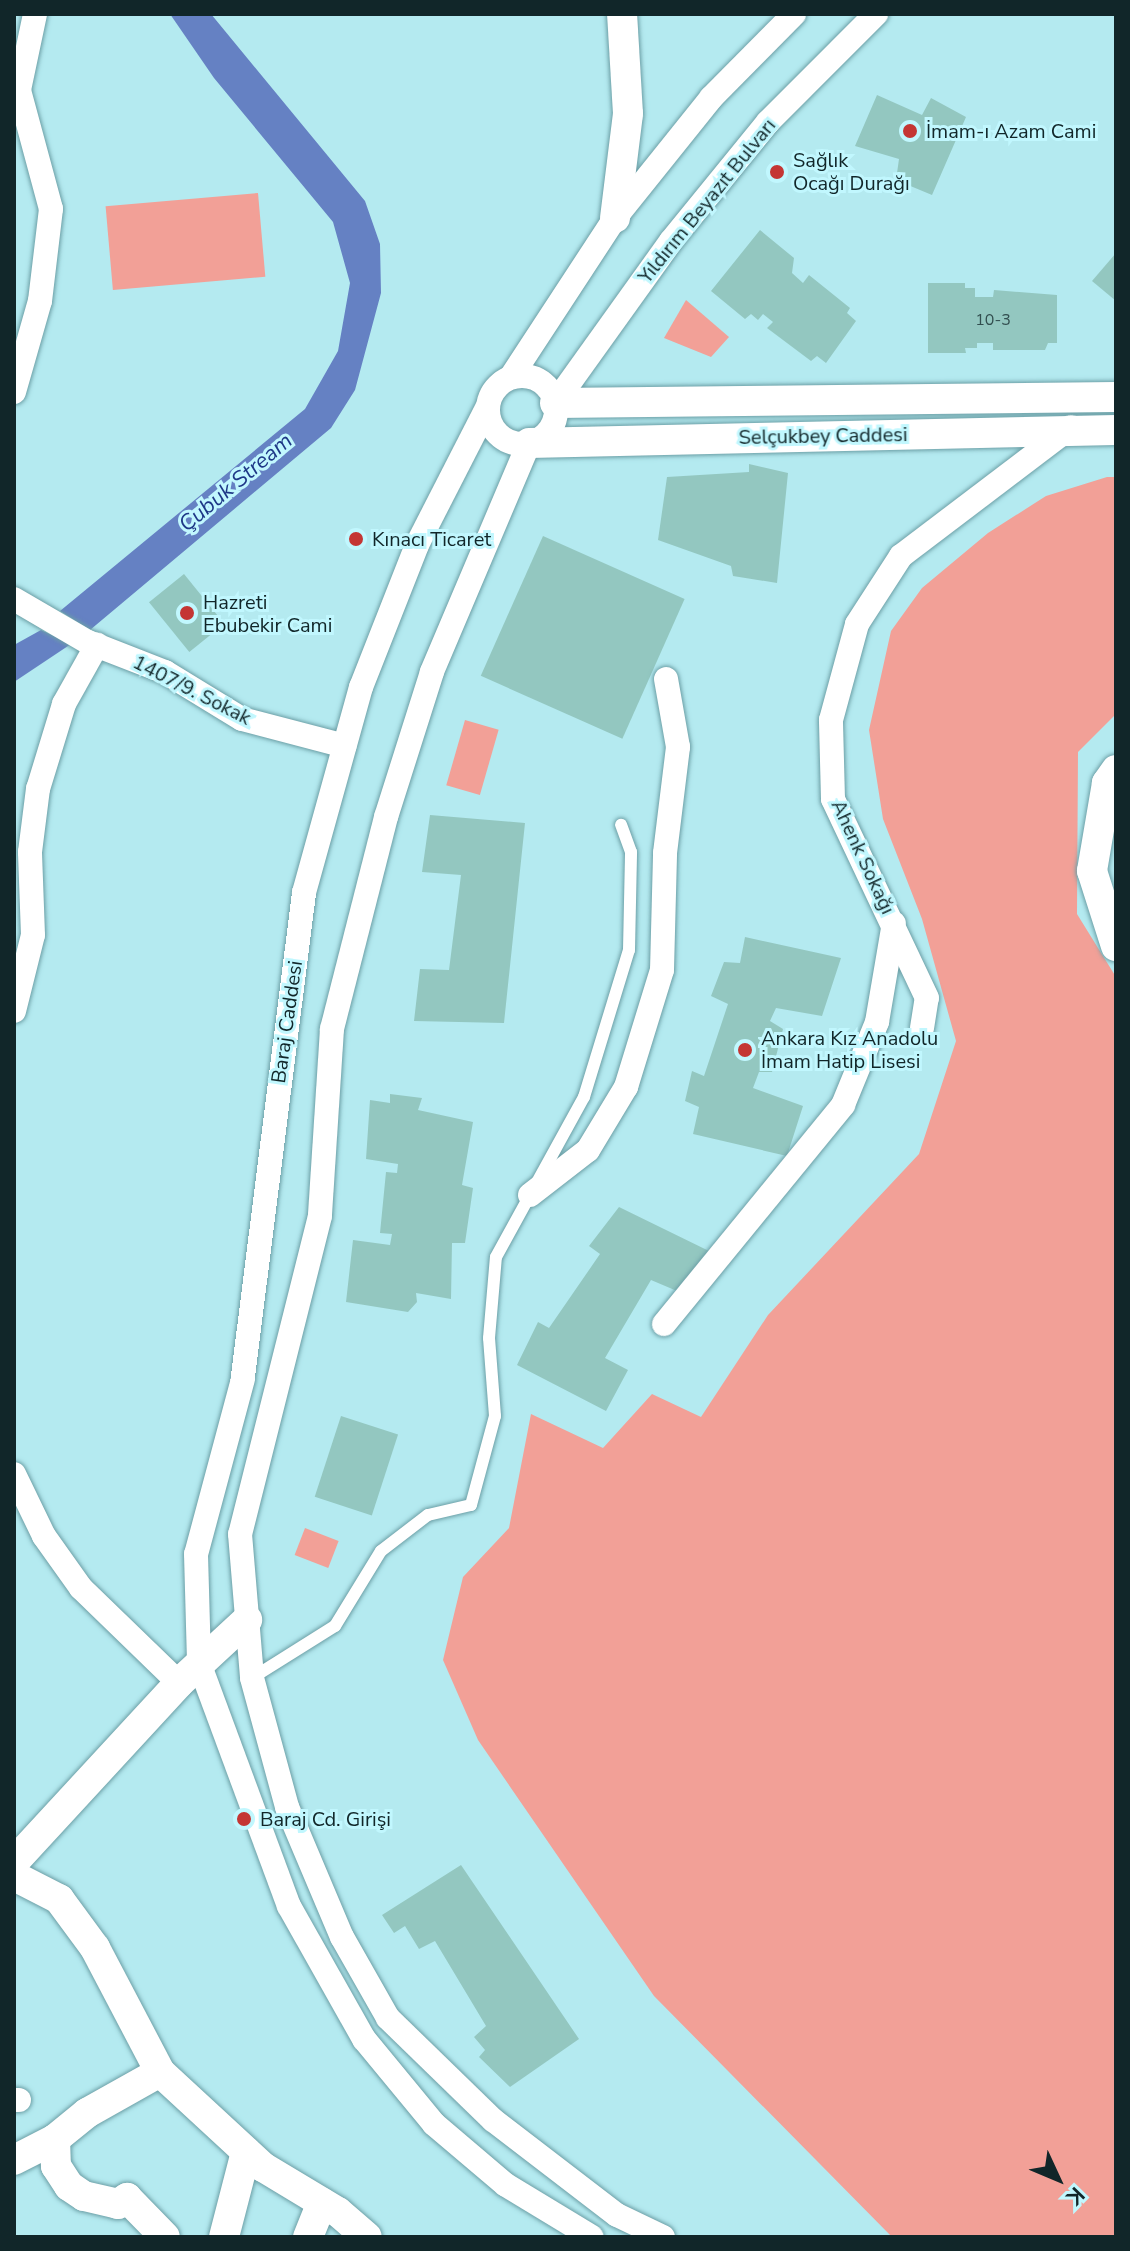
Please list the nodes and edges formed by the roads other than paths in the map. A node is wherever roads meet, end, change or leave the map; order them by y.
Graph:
1 (35, 14) edge
2 (622, 14) edge
3 (794, 14) edge
4 (876, 14) edge
5 (615, 218) junction
6 (511, 377) junction
7 (14, 392) edge
8 (1075, 397) junction
9 (1116, 397) edge
10 (555, 403) junction
11 (487, 408) junction
12 (1116, 430) edge
13 (1070, 431) junction
14 (529, 443) junction
15 (23, 606) edge
16 (92, 643) junction
17 (666, 679) dead end
18 (345, 746) junction
19 (1116, 770) edge
20 (621, 825) dead end
21 (894, 923) junction
22 (1116, 946) edge
23 (14, 1011) edge
24 (922, 1028) dead end
25 (530, 1195) junction
26 (664, 1324) dead end
27 (14, 1474) edge
28 (247, 1620) junction
29 (189, 1673) junction
30 (252, 1678) junction
31 (14, 1862) edge
32 (14, 1876) edge
33 (160, 2072) junction
34 (55, 2139) junction
35 (246, 2152) junction
36 (14, 2160) edge
37 (322, 2203) junction
38 (165, 2237) edge
39 (224, 2237) edge
40 (308, 2237) edge
41 (367, 2237) edge
42 (592, 2237) edge
43 (663, 2237) edge

1 - 7 street
2 - 5 street
3 - 5 street
4 - 10 street, Yıldırım Beyazıt Bulvarı
5 - 6 street
6 - 10 street
6 - 11 street
8 - 9 street, Selçukbey Caddesi
8 - 10 street, Selçukbey Caddesi
8 - 13 street
10 - 14 street
11 - 14 street
11 - 18 street, Baraj Caddesi
12 - 13 street, Selçukbey Caddesi
13 - 14 street, Selçukbey Caddesi
13 - 21 street, Ahenk Sokağı
14 - 28 street
15 - 16 street, 1407/9. Sokak
16 - 18 street, 1407/9. Sokak
16 - 23 street
17 - 25 street
18 - 29 street, Baraj Caddesi
19 - 22 street
20 - 25 lane
21 - 24 street, Ahenk Sokağı
21 - 26 street
25 - 30 lane
27 - 29 street
28 - 29 street
28 - 30 street
29 - 31 street
29 - 42 street
30 - 43 street
32 - 33 street
33 - 34 street
33 - 35 street
34 - 36 street
34 - 38 street
35 - 37 street
35 - 39 street
37 - 40 street
37 - 41 street

